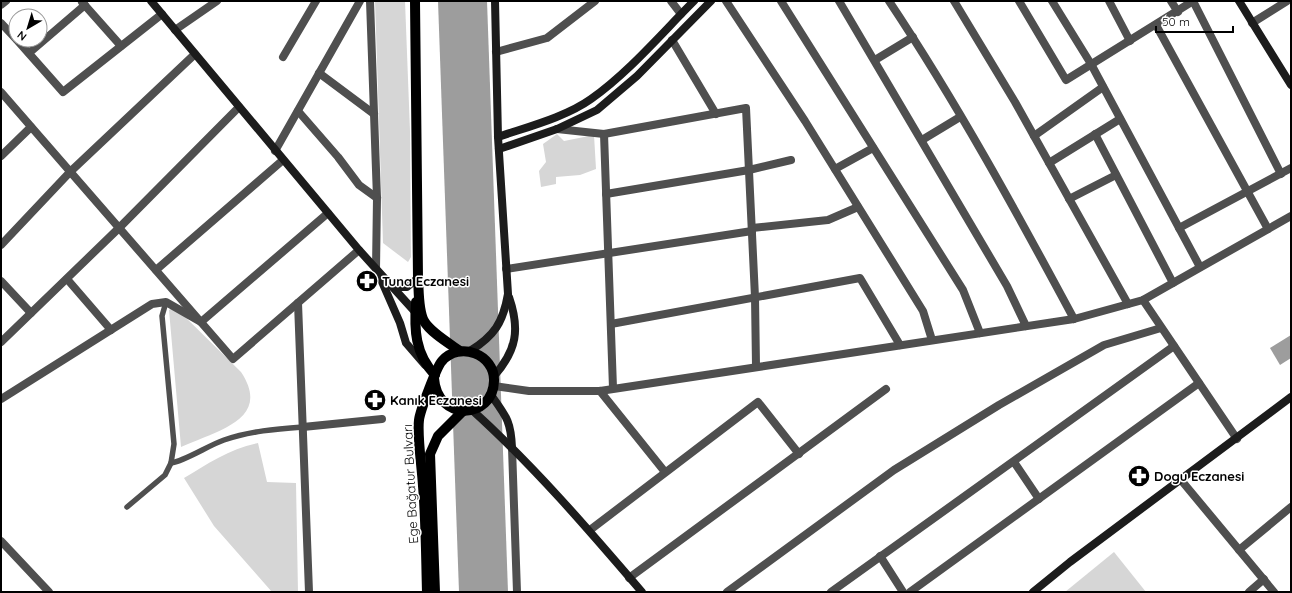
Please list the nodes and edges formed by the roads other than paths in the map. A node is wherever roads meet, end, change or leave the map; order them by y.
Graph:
1 (6, 1) edge
2 (151, 1) edge
3 (217, 1) edge
4 (316, 1) edge
5 (360, 1) edge
6 (370, 1) edge
7 (415, 1) edge
8 (494, 1) edge
9 (595, 1) edge
10 (671, 1) edge
11 (694, 1) edge
12 (711, 1) edge
13 (726, 1) edge
14 (781, 1) edge
15 (839, 1) edge
16 (889, 1) edge
17 (954, 1) edge
18 (1019, 1) edge
19 (1052, 1) edge
20 (1109, 1) edge
21 (1172, 1) edge
22 (1193, 1) edge
23 (1239, 1) edge
24 (1287, 1) edge
25 (83, 3) edge
26 (1, 6) edge
27 (1178, 12) junction
28 (162, 14) junction
29 (681, 14) junction
30 (1, 23) edge
31 (1252, 23) junction
32 (1156, 25) junction
33 (175, 30) junction
34 (8, 31) edge
35 (913, 37) junction
36 (672, 40) junction
37 (1130, 41) junction
38 (121, 46) junction
39 (24, 48) edge
40 (496, 52) junction
41 (29, 53) junction
42 (195, 54) junction
43 (283, 57) dead end
44 (875, 60) junction
45 (1091, 64) junction
46 (319, 73) junction
47 (1290, 82) edge
48 (1103, 88) junction
49 (1, 92) edge
50 (239, 107) junction
51 (298, 111) junction
52 (374, 114) junction
53 (716, 114) junction
54 (960, 117) junction
55 (1120, 119) junction
56 (31, 127) junction
57 (557, 129) junction
58 (604, 134) junction
59 (1095, 134) junction
60 (1034, 136) junction
61 (498, 137) junction
62 (922, 140) junction
63 (873, 148) junction
64 (499, 149) junction
65 (275, 150) junction
66 (1, 156) edge
67 (283, 160) junction
68 (791, 160) dead end
69 (1049, 163) junction
70 (1291, 168) edge
71 (749, 170) junction
72 (835, 170) junction
73 (70, 172) junction
74 (1281, 174) junction
75 (1116, 175) junction
76 (1247, 192) junction
77 (606, 194) junction
78 (377, 198) junction
79 (1069, 199) junction
80 (858, 207) junction
81 (328, 213) junction
82 (1291, 216) edge
83 (119, 228) junction
84 (1179, 228) junction
85 (1268, 229) junction
86 (752, 230) junction
87 (1, 245) edge
88 (359, 250) junction
89 (608, 253) junction
90 (1200, 268) junction
91 (376, 269) junction
92 (506, 269) junction
93 (156, 270) junction
94 (418, 278) junction
95 (67, 279) junction
96 (1, 281) edge
97 (1173, 283) junction
98 (389, 284) junction
99 (508, 294) junction
100 (755, 297) junction
101 (1143, 300) junction
102 (166, 302) junction
103 (298, 303) junction
104 (1128, 304) junction
105 (32, 312) junction
106 (416, 313) junction
107 (1074, 319) junction
108 (424, 321) junction
109 (201, 322) junction
110 (611, 324) junction
111 (1026, 326) junction
112 (1161, 328) junction
113 (111, 330) junction
114 (980, 333) junction
115 (932, 340) junction
116 (1, 342) edge
117 (900, 345) junction
118 (1174, 346) junction
119 (465, 351) junction
120 (426, 365) junction
121 (756, 366) junction
122 (435, 376) junction
123 (1199, 383) junction
124 (493, 386) junction
125 (613, 388) junction
126 (886, 390) dead end
127 (600, 391) junction
128 (1291, 397) edge
129 (1, 399) edge
130 (468, 410) junction
131 (382, 419) dead end
132 (303, 427) junction
133 (1237, 439) junction
134 (512, 448) junction
135 (799, 454) junction
136 (1014, 462) junction
137 (171, 463) junction
138 (665, 472) junction
139 (1181, 480) junction
140 (1039, 499) junction
141 (127, 507) dead end
142 (1291, 507) edge
143 (590, 530) junction
144 (1, 541) edge
145 (1239, 550) junction
146 (880, 556) junction
147 (629, 578) junction
148 (1264, 580) junction
149 (49, 592) edge
150 (309, 592) edge
151 (427, 592) edge
152 (435, 592) edge
153 (517, 592) edge
154 (642, 592) edge
155 (727, 592) edge
156 (831, 592) edge
157 (903, 592) edge
158 (910, 592) edge
159 (1034, 592) edge
160 (1249, 592) edge
161 (1274, 592) edge

1 - 26 street
2 - 28 main road
3 - 33 street
4 - 43 street
5 - 46 street
6 - 52 street
7 - 94 main road
8 - 40 main road
9 - 40 street
10 - 29 street
11 - 29 main road
12 - 36 main road
13 - 72 street
14 - 63 street
15 - 44 street
16 - 35 street
17 - 60 street
18 - 45 street
19 - 45 street
20 - 37 street
21 - 27 street
22 - 27 street
22 - 74 street
23 - 31 main road
24 - 31 street
25 - 38 street
25 - 41 street
27 - 32 street
28 - 33 main road
28 - 38 street
29 - 61 main road
30 - 34 street
31 - 47 main road
32 - 37 street
32 - 76 street
33 - 42 main road
35 - 44 street
35 - 54 street
36 - 53 street
36 - 57 main road
37 - 45 street
38 - 41 street
39 - 41 street
40 - 61 main road
42 - 50 main road
42 - 73 street
44 - 62 street
45 - 48 street
46 - 51 street
46 - 52 street
48 - 55 street
48 - 60 street
49 - 56 street
50 - 65 main road
50 - 83 street
51 - 65 street
51 - 78 street
52 - 78 street
53 - 58 street
53 - 71 street
54 - 62 street
54 - 107 street
55 - 59 street
55 - 84 street
56 - 66 street
56 - 73 street
57 - 58 street
57 - 64 main road
58 - 77 street
59 - 69 street
59 - 75 street
60 - 69 street
61 - 64 main road
62 - 111 street
63 - 72 street
63 - 114 street
64 - 92 main road
65 - 67 main road
67 - 81 main road
67 - 93 street
68 - 71 street
69 - 79 street
70 - 74 street
71 - 77 street
71 - 86 street
72 - 80 street
73 - 83 street
73 - 87 street
74 - 76 street
75 - 79 street
75 - 97 street
76 - 84 street
76 - 85 street
77 - 89 street
78 - 91 street
79 - 104 street
80 - 86 street
80 - 115 street
81 - 88 main road
81 - 109 street
82 - 85 street
83 - 93 street
83 - 95 street
84 - 90 street
85 - 90 street
86 - 89 street
86 - 100 street
88 - 91 main road
88 - 103 street
89 - 92 street
89 - 110 street
90 - 97 street
91 - 98 main road
91 - 120 main road
92 - 99 main road
93 - 109 street
94 - 98 main road
94 - 106 main road
94 - 108 main road
95 - 105 street
95 - 113 street
96 - 105 street
97 - 101 street
98 - 106 main road
99 - 119 main road
99 - 124 main road
100 - 110 street
100 - 117 street
100 - 121 street
101 - 104 street
101 - 112 street
102 - 109 street
102 - 113 street
102 - 137 lane
103 - 109 street
103 - 132 street
104 - 107 street
105 - 116 street
106 - 108 main road
106 - 120 main road
107 - 111 street
108 - 119 main road
110 - 125 street
111 - 114 street
112 - 118 street
112 - 155 street
113 - 129 street
114 - 115 street
115 - 117 street
117 - 121 street
118 - 123 street
118 - 136 street
119 - 122 main road
119 - 124 main road
120 - 122 main road
121 - 125 street
122 - 130 main road
122 - 151 main road, Ege Bağatur Bulvarı
123 - 133 street
123 - 140 street
124 - 127 street
124 - 130 main road
124 - 134 main road
125 - 127 street
126 - 135 street
127 - 138 street
128 - 133 main road
130 - 134 main road
130 - 152 main road, Ege Bağatur Bulvarı
131 - 132 street
132 - 137 lane
132 - 150 street
133 - 139 main road
134 - 143 main road
134 - 153 street
135 - 138 street
135 - 147 street
136 - 140 street
136 - 146 street
137 - 141 lane
138 - 143 street
139 - 145 street
139 - 159 main road
140 - 158 street
142 - 145 street
143 - 147 main road
144 - 149 street
145 - 148 street
146 - 156 street
146 - 157 street
147 - 154 main road
148 - 160 street
148 - 161 street

